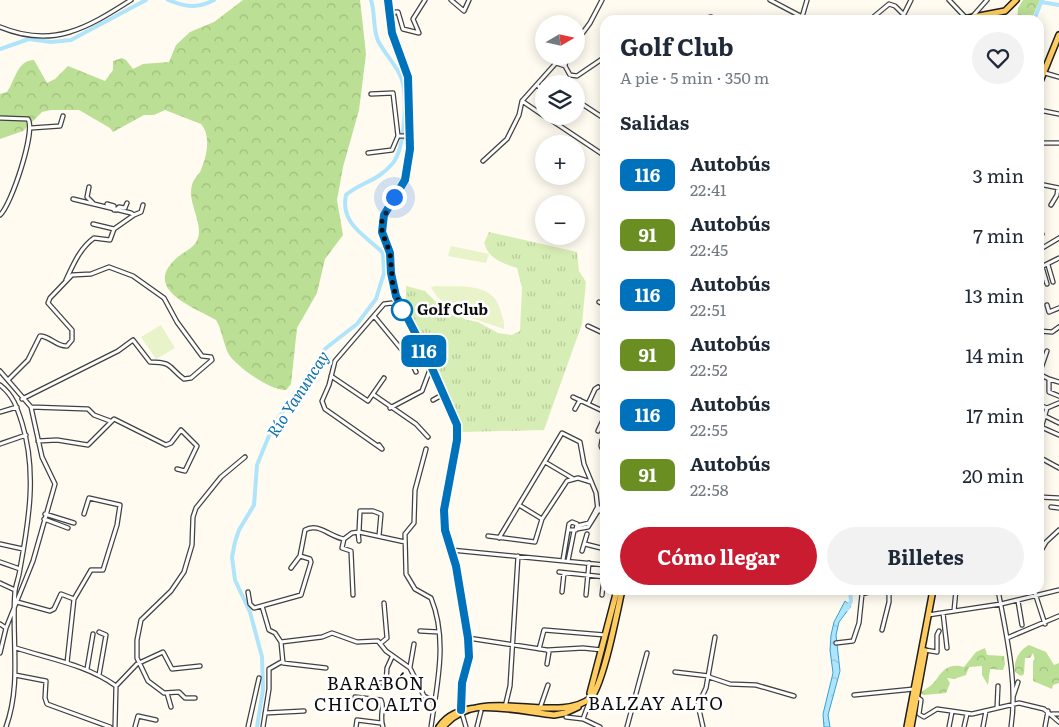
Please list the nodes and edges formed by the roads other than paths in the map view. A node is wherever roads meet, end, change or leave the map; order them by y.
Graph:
1 (131, 0) edge
2 (388, 0) edge
3 (425, 0) edge
4 (451, 0) edge
5 (469, 0) edge
6 (602, 0) edge
7 (770, 0) edge
8 (807, 0) edge
9 (912, 0) edge
10 (951, 0) edge
11 (1016, 0) edge
12 (984, 1) edge
13 (902, 14) joint
14 (798, 15) edge
15 (803, 15) edge
16 (876, 15) edge
17 (965, 15) edge
18 (973, 15) edge
19 (988, 15) edge
20 (390, 18) junction
21 (0, 28) edge
22 (585, 30) edge
23 (1059, 35) edge
24 (600, 60) edge
25 (565, 66) joint
26 (1045, 73) joint
27 (546, 75) edge
28 (1059, 77) edge
29 (535, 87) edge
30 (371, 94) dead end
31 (522, 101) junction
32 (585, 106) edge
33 (535, 110) edge
34 (1044, 111) edge
35 (1059, 114) edge
36 (63, 116) dead end
37 (600, 116) edge
38 (0, 118) edge
39 (558, 125) edge
40 (31, 128) junction
41 (400, 136) junction
42 (408, 136) junction
43 (1044, 143) edge
44 (1059, 144) edge
45 (368, 153) dead end
46 (600, 153) edge
47 (483, 161) dead end
48 (1044, 185) edge
49 (89, 187) dead end
50 (1059, 188) edge
51 (73, 199) dead end
52 (127, 202) dead end
53 (94, 204) junction
54 (108, 204) dead end
55 (143, 205) dead end
56 (1051, 205) dead end
57 (115, 210) junction
58 (0, 215) edge
59 (134, 215) junction
60 (93, 224) dead end
61 (114, 228) junction
62 (1059, 238) edge
63 (1044, 247) edge
64 (1059, 258) edge
65 (1048, 265) junction
66 (1044, 266) edge
67 (1044, 277) edge
68 (1053, 282) dead end
69 (1047, 284) dead end
70 (63, 285) junction
71 (1047, 305) dead end
72 (1059, 308) edge
73 (374, 316) junction
74 (411, 324) junction
75 (588, 326) dead end
76 (1059, 327) edge
77 (600, 332) edge
78 (1044, 332) edge
79 (1048, 351) dead end
80 (1044, 361) edge
81 (431, 367) junction
82 (0, 371) edge
83 (416, 372) dead end
84 (5, 376) junction
85 (331, 376) junction
86 (1044, 376) edge
87 (0, 378) edge
88 (384, 378) dead end
89 (1049, 379) junction
90 (8, 380) junction
91 (1059, 382) edge
92 (0, 385) edge
93 (598, 387) dead end
94 (444, 394) junction
95 (374, 395) junction
96 (1059, 396) edge
97 (573, 397) dead end
98 (22, 399) junction
99 (433, 400) dead end
100 (580, 400) junction
101 (1059, 403) edge
102 (588, 404) junction
103 (17, 407) junction
104 (31, 407) junction
105 (1044, 407) edge
106 (390, 408) junction
107 (1047, 408) junction
108 (575, 409) dead end
109 (600, 410) edge
110 (0, 412) edge
111 (1044, 416) joint
112 (110, 421) junction
113 (1059, 423) edge
114 (600, 427) edge
115 (1044, 428) edge
116 (598, 431) dead end
117 (26, 435) junction
118 (1059, 435) edge
119 (428, 437) dead end
120 (38, 441) junction
121 (0, 444) edge
122 (379, 446) dead end
123 (426, 449) dead end
124 (245, 457) dead end
125 (1044, 460) edge
126 (545, 462) junction
127 (1059, 468) edge
128 (177, 469) dead end
129 (572, 478) junction
130 (593, 484) junction
131 (1044, 497) edge
132 (1059, 498) edge
133 (518, 505) junction
134 (1051, 507) dead end
135 (1057, 509) edge
136 (598, 510) joint
137 (45, 514) junction
138 (84, 514) dead end
139 (44, 519) junction
140 (542, 519) junction
141 (74, 524) dead end
142 (68, 528) dead end
143 (575, 529) junction
144 (1059, 530) edge
145 (359, 532) junction
146 (587, 534) dead end
147 (379, 536) junction
148 (488, 536) dead end
149 (499, 538) junction
150 (344, 539) junction
151 (359, 541) dead end
152 (405, 542) junction
153 (0, 544) edge
154 (585, 544) junction
155 (1044, 545) edge
156 (600, 547) edge
157 (23, 549) junction
158 (451, 550) junction
159 (582, 551) dead end
160 (300, 556) junction
161 (518, 556) junction
162 (563, 560) junction
163 (568, 561) junction
164 (0, 562) edge
165 (589, 563) junction
166 (600, 564) edge
167 (291, 568) dead end
168 (20, 570) junction
169 (559, 572) dead end
170 (564, 573) junction
171 (588, 576) junction
172 (600, 577) edge
173 (0, 583) edge
174 (15, 590) junction
175 (1059, 590) edge
176 (248, 592) dead end
177 (562, 592) dead end
178 (353, 594) dead end
179 (1044, 594) edge
180 (586, 595) dead end
181 (616, 595) edge
182 (620, 595) edge
183 (862, 595) edge
184 (889, 595) edge
185 (933, 595) edge
186 (956, 595) edge
187 (999, 595) edge
188 (1042, 595) edge
189 (1035, 597) junction
190 (74, 599) junction
191 (1018, 601) junction
192 (16, 603) junction
193 (384, 603) dead end
194 (1001, 604) junction
195 (262, 606) junction
196 (954, 611) junction
197 (943, 613) junction
198 (930, 615) junction
199 (1059, 616) edge
200 (0, 624) edge
201 (1045, 624) junction
202 (1022, 625) dead end
203 (6, 628) junction
204 (882, 630) dead end
205 (420, 631) dead end
206 (939, 631) dead end
207 (99, 632) dead end
208 (439, 632) junction
209 (93, 634) dead end
210 (606, 636) junction
211 (715, 637) dead end
212 (468, 638) junction
213 (1007, 638) junction
214 (281, 642) junction
215 (381, 642) junction
216 (836, 643) dead end
217 (414, 644) dead end
218 (512, 645) junction
219 (16, 648) junction
220 (947, 648) dead end
221 (539, 649) junction
222 (548, 650) junction
223 (925, 650) junction
224 (0, 653) edge
225 (603, 653) junction
226 (647, 653) dead end
227 (392, 657) junction
228 (283, 661) junction
229 (139, 662) junction
230 (67, 664) junction
231 (547, 664) dead end
232 (200, 666) dead end
233 (326, 668) dead end
234 (410, 668) junction
235 (87, 670) junction
236 (675, 672) dead end
237 (15, 675) junction
238 (99, 675) junction
239 (709, 676) junction
240 (260, 678) dead end
241 (1018, 682) dead end
242 (373, 684) dead end
243 (548, 685) dead end
244 (116, 686) junction
245 (998, 686) dead end
246 (914, 689) junction
247 (167, 693) junction
248 (854, 695) dead end
249 (794, 696) dead end
250 (355, 697) dead end
251 (916, 697) junction
252 (196, 698) dead end
253 (1012, 698) junction
254 (590, 700) junction
255 (434, 701) junction
256 (1013, 704) junction
257 (171, 707) dead end
258 (997, 708) junction
259 (504, 710) junction
260 (304, 711) dead end
261 (481, 711) junction
262 (986, 711) junction
263 (1048, 711) junction
264 (461, 712) junction
265 (952, 712) junction
266 (265, 713) junction
267 (538, 714) junction
268 (967, 714) junction
269 (1052, 714) junction
270 (1059, 714) edge
271 (566, 717) junction
272 (583, 718) junction
273 (156, 720) dead end
274 (1059, 722) edge
275 (382, 725) edge
276 (6, 727) edge
277 (110, 727) edge
278 (115, 727) edge
279 (135, 727) edge
280 (248, 727) edge
281 (263, 727) edge
282 (356, 727) edge
283 (431, 727) edge
284 (439, 727) edge
285 (443, 727) edge
286 (466, 727) edge
287 (477, 727) edge
288 (600, 727) edge
289 (627, 727) edge
290 (703, 727) edge
291 (909, 727) edge
292 (949, 727) edge
293 (964, 727) edge
294 (984, 727) edge
295 (1011, 727) edge
296 (1045, 727) edge

1 - 21 street
2 - 20 street
3 - 20 street
4 - 5 street
6 - 22 street
7 - 14 street
8 - 15 street
9 - 13 street
10 - 17 street
11 - 19 main road
12 - 18 street
13 - 16 street
20 - 42 street
23 - 26 main road
24 - 25 street
25 - 27 street
26 - 28 street
29 - 31 street
30 - 41 street
31 - 33 street
31 - 47 street
32 - 37 street
34 - 35 street
36 - 40 street
38 - 40 street
39 - 46 street
40 - 58 street
41 - 42 street
41 - 45 street
42 - 74 street
43 - 44 street
48 - 50 street
49 - 53 street
50 - 56 street
51 - 53 street
52 - 57 street
53 - 57 street
54 - 57 street
55 - 59 street
57 - 59 street
59 - 61 street
60 - 61 street
61 - 70 street
62 - 63 street
64 - 65 street
65 - 66 street
65 - 68 street
67 - 69 street
70 - 90 street
70 - 98 street
71 - 72 street
73 - 74 street
73 - 83 street
73 - 85 street
74 - 81 street
75 - 77 street
76 - 78 street
79 - 80 street
81 - 94 street
81 - 106 street
82 - 84 street
84 - 87 street
84 - 90 street
85 - 95 street
85 - 122 street
86 - 89 street
88 - 95 street
89 - 91 street
89 - 96 street
90 - 98 street
92 - 103 street
93 - 102 street
94 - 99 street
94 - 158 street
95 - 106 street
97 - 100 street
98 - 104 street
100 - 102 street
100 - 108 street
101 - 107 street
102 - 109 street
103 - 110 street
103 - 117 street
104 - 112 street
104 - 120 street
105 - 107 street
106 - 119 street
107 - 111 street
111 - 113 street
112 - 120 street
112 - 128 street
114 - 116 street
115 - 118 street
117 - 121 street
117 - 157 street
120 - 137 street
123 - 152 street
124 - 229 street
125 - 127 street
126 - 129 street
126 - 130 street
126 - 133 street
129 - 130 street
129 - 140 street
130 - 136 street
131 - 132 street
133 - 140 street
133 - 149 street
134 - 135 street
136 - 143 street
137 - 139 street
137 - 141 street
138 - 190 street
139 - 142 street
139 - 192 street
140 - 149 street
143 - 162 street
143 - 163 street
144 - 155 street
145 - 147 street
145 - 147 street
145 - 150 street
145 - 151 street
146 - 154 street
147 - 152 street
148 - 149 street
150 - 160 street
150 - 178 street
152 - 208 street
153 - 157 street
154 - 156 street
154 - 159 street
157 - 168 street
158 - 161 street
158 - 212 street
160 - 167 street
160 - 195 street
161 - 162 street
161 - 218 street
162 - 163 street
163 - 165 street
164 - 168 street
165 - 166 street
165 - 171 street
168 - 174 street
169 - 170 street
170 - 171 street
170 - 177 street
171 - 172 street
171 - 180 street
173 - 174 street
174 - 192 street
175 - 179 street
176 - 195 street
181 - 210 main road
182 - 225 main road
183 - 216 street
184 - 204 street
185 - 198 main road
186 - 196 street
187 - 194 street
188 - 189 street
189 - 191 street
189 - 201 street
190 - 192 street
190 - 230 street
191 - 194 street
191 - 202 street
192 - 203 street
192 - 219 street
193 - 215 street
194 - 196 street
194 - 213 street
195 - 214 street
196 - 197 street
197 - 198 street
197 - 220 street
198 - 223 main road
198 - 246 main road
199 - 201 street
200 - 203 street
201 - 213 street
203 - 224 street
205 - 208 street
206 - 223 street
207 - 238 street
208 - 255 street
209 - 235 street
210 - 221 street
210 - 225 main road
211 - 239 street
212 - 218 street
212 - 264 street
213 - 253 street
214 - 215 street
214 - 228 street
215 - 227 street
217 - 234 street
218 - 221 street
218 - 259 street
219 - 230 street
219 - 237 street
221 - 222 street
222 - 225 street
222 - 231 street
223 - 251 main road
225 - 254 main road
225 - 267 main road
226 - 289 street
227 - 234 street
227 - 242 street
228 - 233 street
228 - 266 street
229 - 232 street
229 - 244 street
229 - 247 street
230 - 235 street
234 - 255 street
235 - 238 street
236 - 239 street
237 - 276 street
237 - 277 street
238 - 244 street
239 - 249 street
239 - 290 street
240 - 280 street
241 - 253 street
243 - 267 street
244 - 278 street
245 - 258 street
246 - 248 street
246 - 291 main road
247 - 252 street
247 - 257 street
250 - 275 street
251 - 265 street
251 - 291 main road
253 - 256 street
254 - 271 main road
254 - 272 street
255 - 283 street
256 - 258 street
256 - 263 street
256 - 295 street
258 - 262 street
259 - 264 main road
259 - 267 main road
260 - 266 street
261 - 264 main road
261 - 271 main road
261 - 287 street
262 - 268 street
262 - 294 street
263 - 269 street
263 - 296 street
264 - 284 main road
264 - 285 main road
264 - 286 street
265 - 268 street
265 - 292 street
266 - 281 street
268 - 293 street
269 - 270 street
269 - 274 street
271 - 272 street
272 - 288 street
273 - 279 street
275 - 282 street

